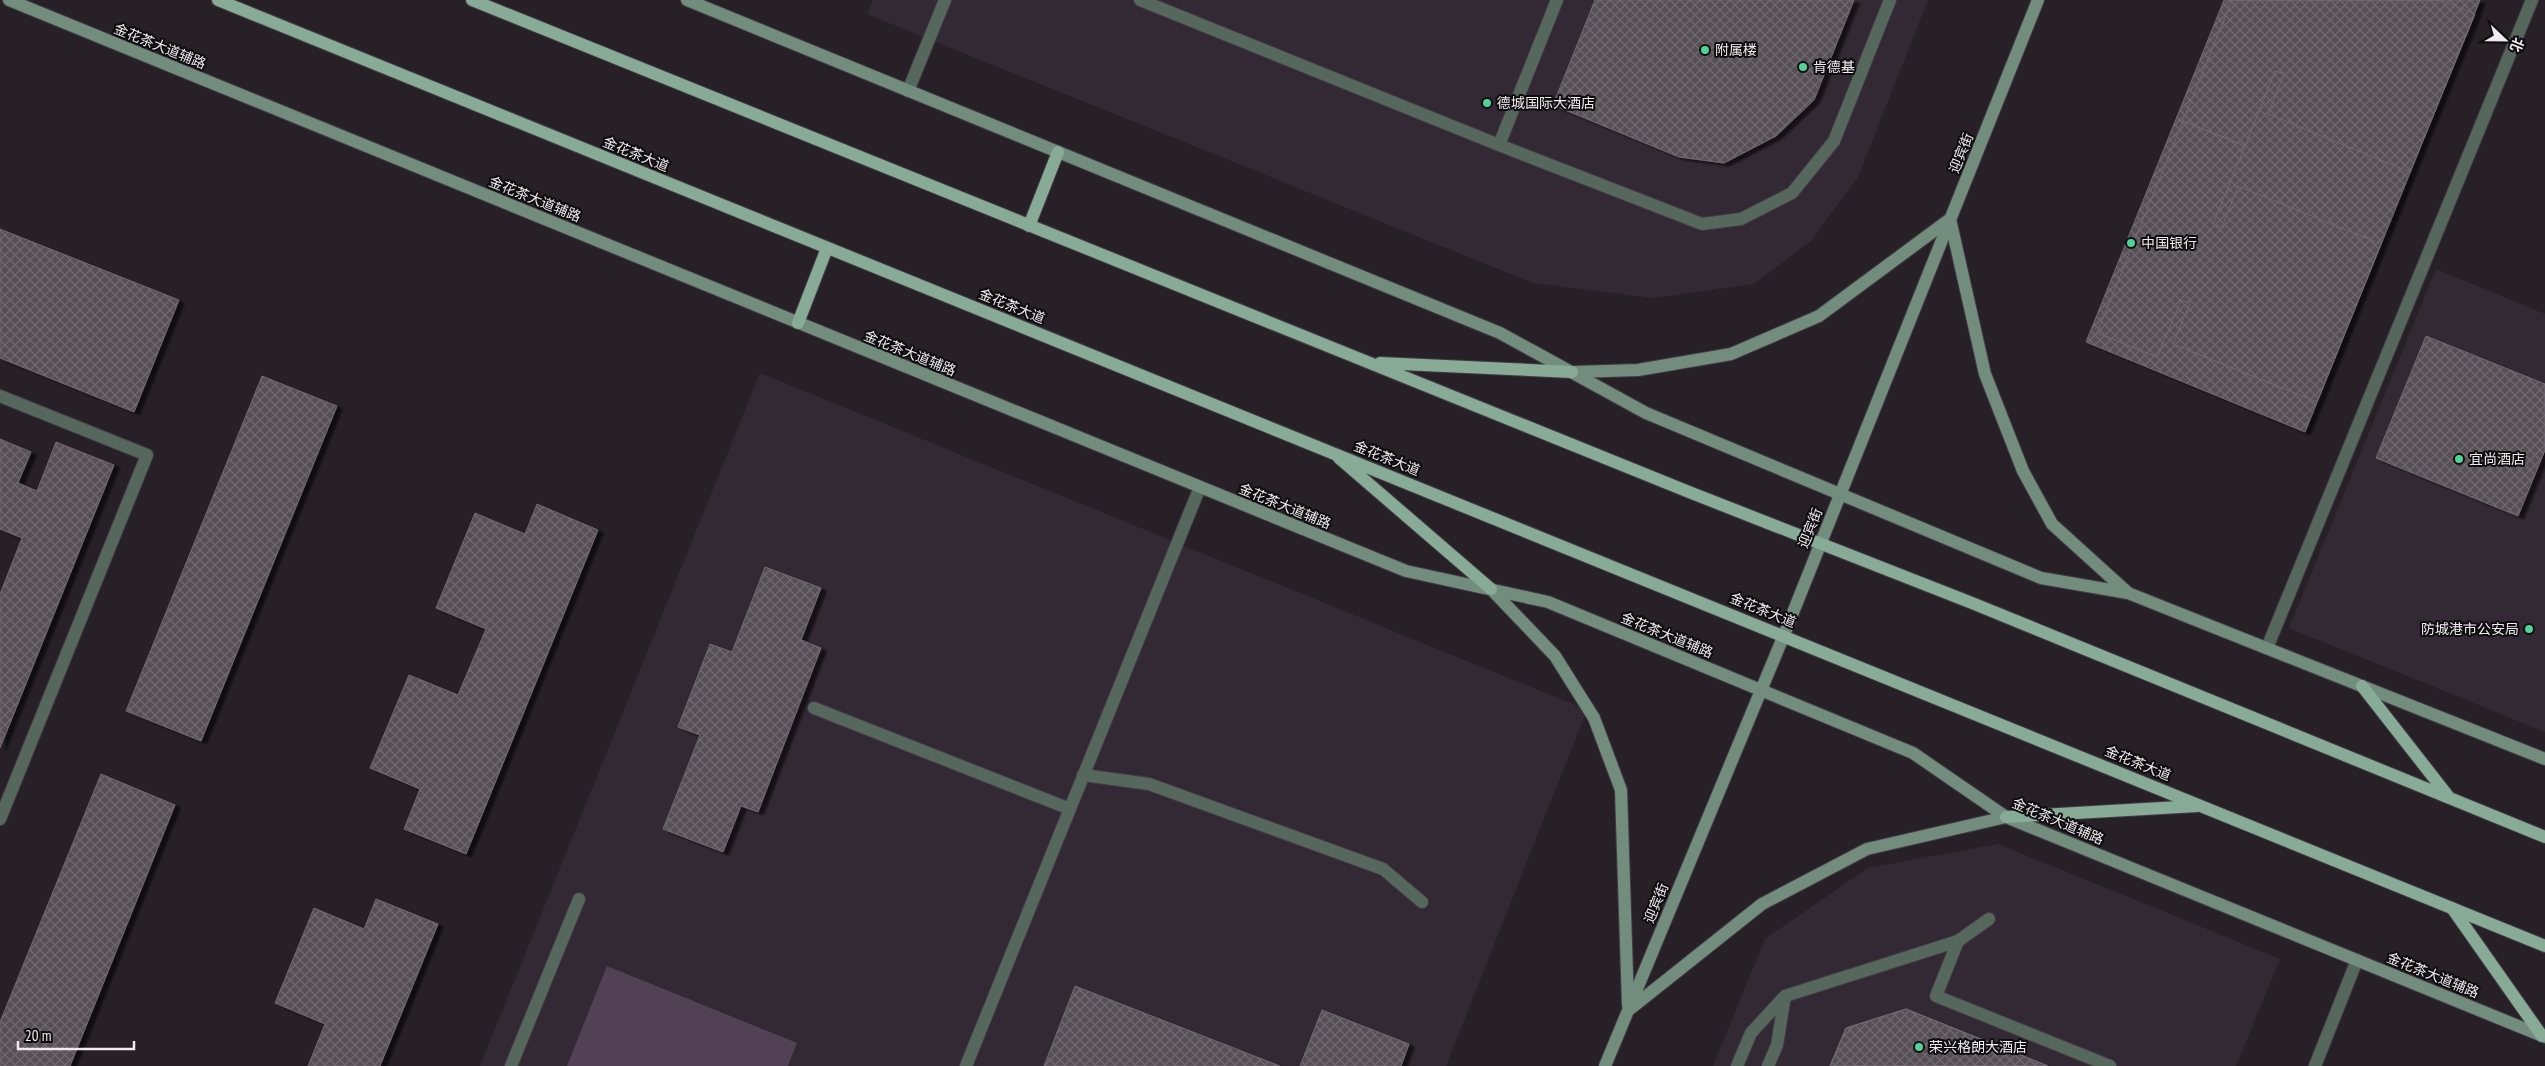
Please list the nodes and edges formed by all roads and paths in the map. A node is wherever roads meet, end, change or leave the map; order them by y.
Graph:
1 (8, 0) edge
2 (218, 0) edge
3 (472, 0) edge
4 (687, 0) edge
5 (945, 0) edge
6 (1140, 0) edge
7 (1557, 0) edge
8 (1890, 0) edge
9 (2038, 0) edge
10 (2532, 0) edge
11 (908, 91) junction
12 (1499, 145) junction
13 (1058, 152) junction
14 (1950, 219) junction
15 (1030, 226) junction
16 (827, 248) junction
17 (798, 323) junction
18 (1369, 363) junction
19 (1572, 372) junction
20 (0, 396) edge
21 (1332, 452) junction
22 (1200, 488) junction
23 (1840, 494) junction
24 (1820, 544) junction
25 (1491, 590) junction
26 (2128, 593) junction
27 (1784, 635) junction
28 (2267, 648) junction
29 (2362, 686) junction
30 (1761, 690) junction
31 (814, 708) dead end
32 (2545, 759) edge
33 (1084, 775) junction
34 (2450, 798) junction
35 (2202, 806) junction
36 (1070, 809) junction
37 (2006, 817) junction
38 (0, 819) edge
39 (2545, 837) edge
40 (579, 899) dead end
41 (1422, 902) dead end
42 (2452, 908) junction
43 (1989, 919) dead end
44 (1958, 941) junction
45 (2545, 946) edge
46 (2357, 960) junction
47 (1785, 996) junction
48 (1628, 1010) junction
49 (2544, 1036) edge
50 (511, 1066) edge
51 (966, 1066) edge
52 (1605, 1066) edge
53 (1738, 1066) edge
54 (1768, 1066) edge
55 (2110, 1066) edge
56 (2315, 1066) edge

1 - 17 street, 金花茶大道辅路
2 - 16 main road, 金花茶大道
3 - 15 main road
4 - 11 street
5 - 11 lane
6 - 12 lane
7 - 12 lane
8 - 12 lane
9 - 14 street, 迎宾街
10 - 28 lane
11 - 13 street
13 - 15 main road
13 - 19 street
14 - 19 street
14 - 23 street, 迎宾街
14 - 26 street
15 - 18 main road
16 - 17 main road
16 - 21 main road, 金花茶大道
17 - 22 street, 金花茶大道辅路
18 - 19 main road
18 - 24 main road
19 - 23 street
20 - 38 lane
21 - 25 main road
21 - 27 main road, 金花茶大道
22 - 25 street, 金花茶大道辅路
22 - 33 lane
23 - 24 street, 迎宾街
23 - 26 street
24 - 27 street, 迎宾街
24 - 34 main road
25 - 30 street, 金花茶大道辅路
25 - 48 street
26 - 28 street
27 - 30 street, 迎宾街
27 - 35 main road, 金花茶大道
28 - 29 street
29 - 32 street
29 - 34 main road
30 - 37 street, 金花茶大道辅路
30 - 48 street, 迎宾街
31 - 36 lane
33 - 36 lane
33 - 41 lane
34 - 39 main road
35 - 37 main road
35 - 42 main road, 金花茶大道
36 - 51 lane
37 - 46 street, 金花茶大道辅路
37 - 48 street
40 - 50 lane
42 - 45 main road, 金花茶大道
42 - 49 main road
43 - 44 lane
44 - 47 lane
44 - 55 lane
46 - 49 street, 金花茶大道辅路
46 - 56 lane
47 - 53 lane
47 - 54 lane
48 - 52 street, 迎宾街

